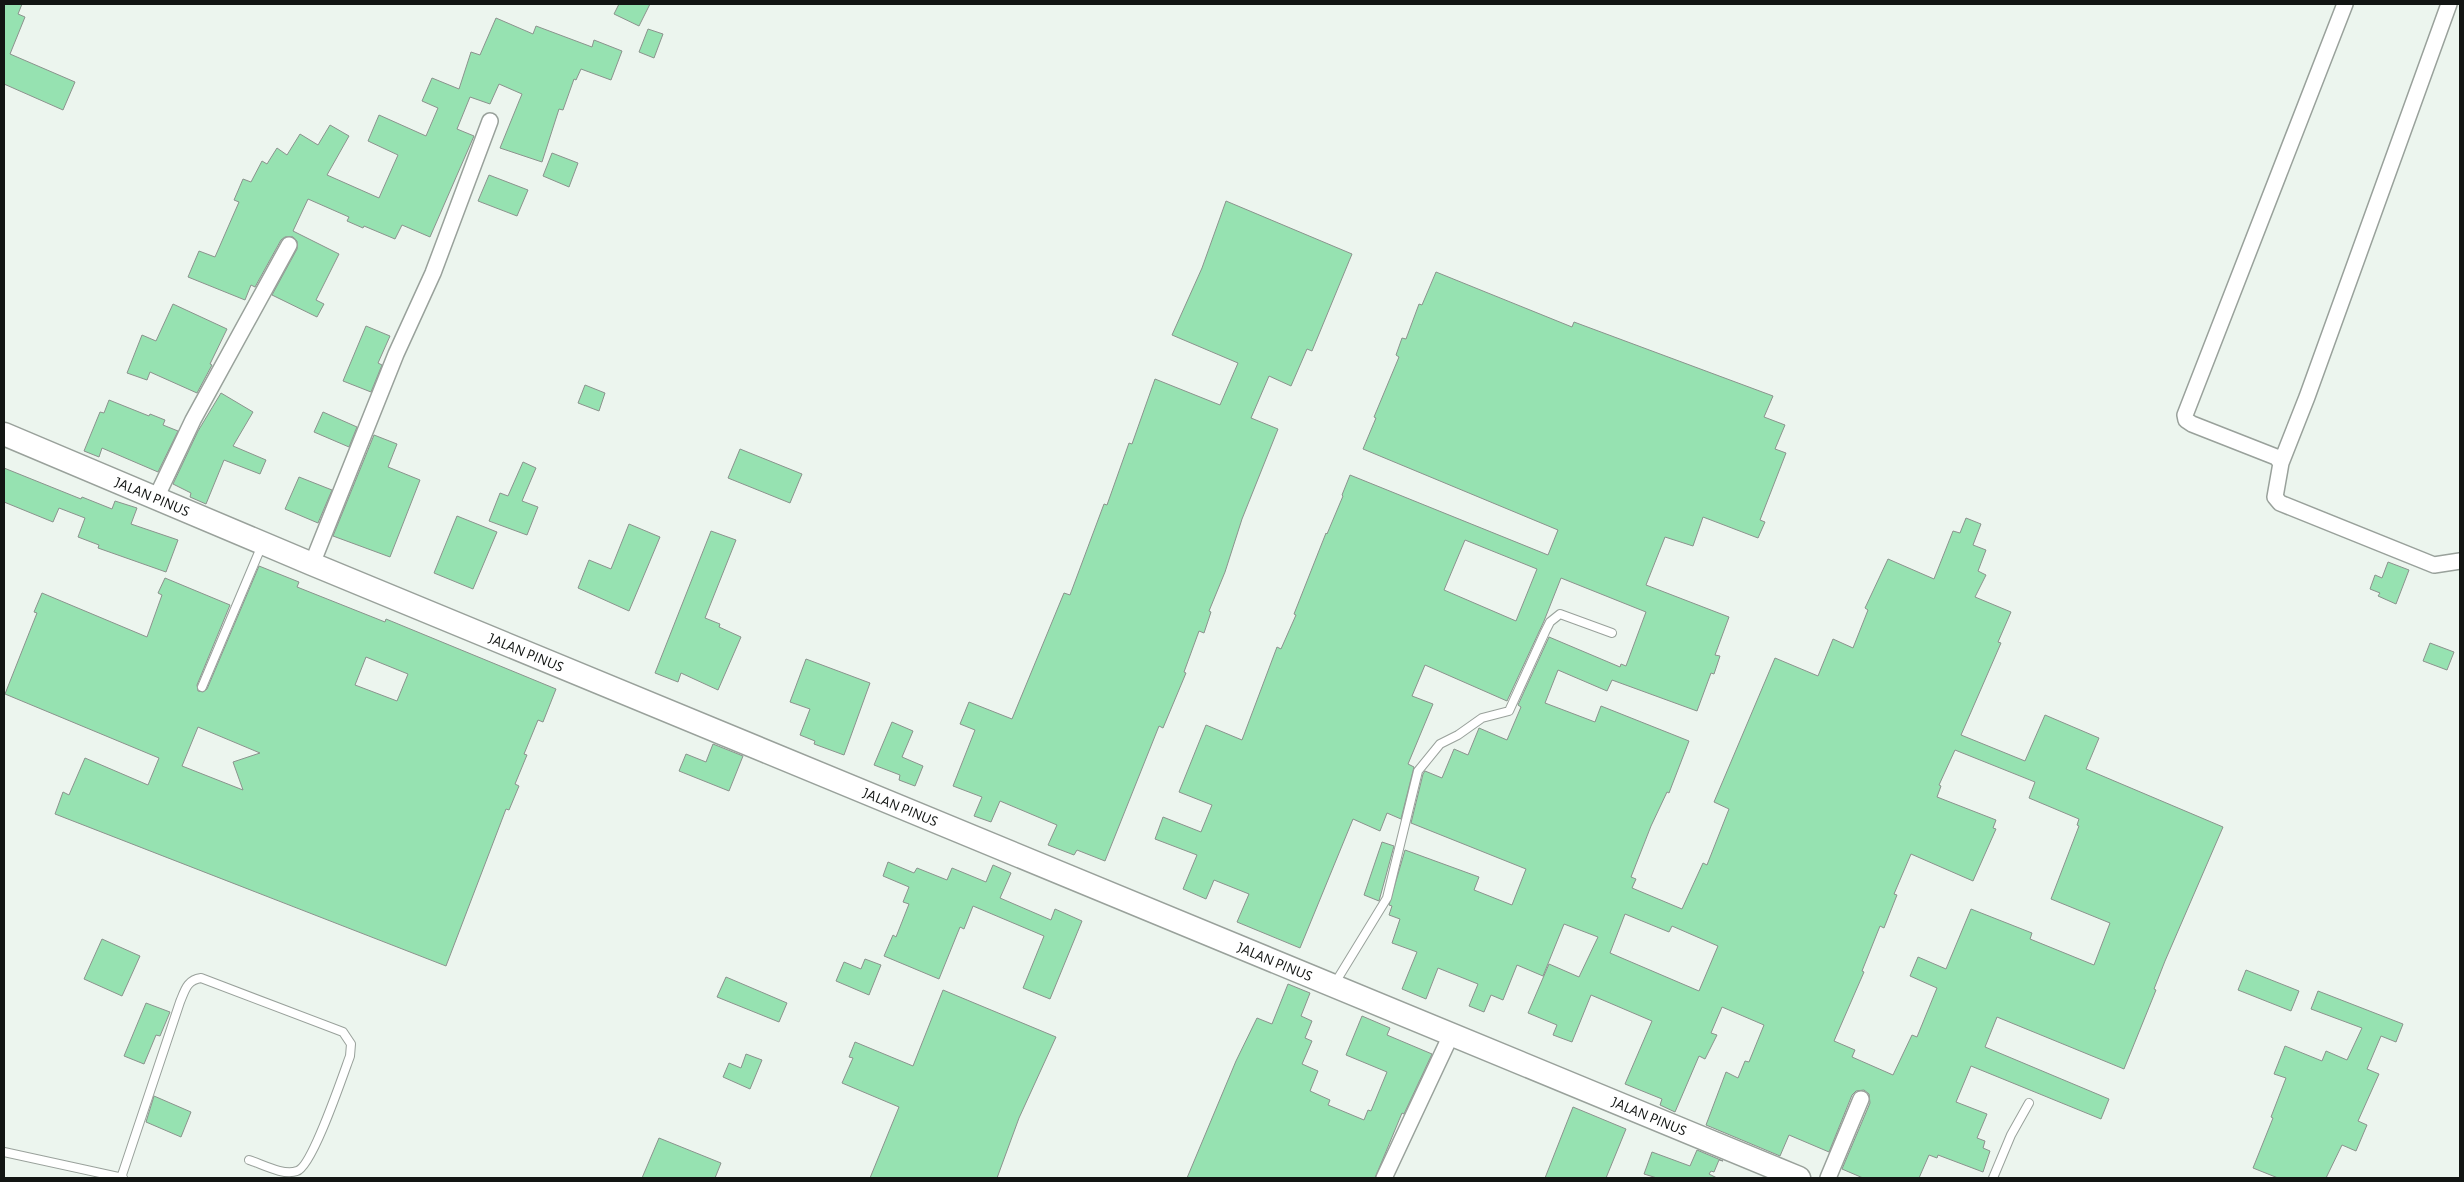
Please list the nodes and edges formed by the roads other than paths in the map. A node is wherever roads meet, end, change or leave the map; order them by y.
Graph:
1 (2345, 4) edge
2 (2449, 4) edge
3 (490, 121) dead end
4 (289, 245) dead end
5 (4, 434) edge
6 (2281, 463) junction
7 (156, 498) junction
8 (262, 543) junction
9 (2460, 561) edge
10 (312, 564) junction
11 (1612, 633) dead end
12 (202, 687) dead end
13 (1334, 985) junction
14 (1451, 1035) junction
15 (1861, 1099) dead end
16 (2028, 1103) dead end
17 (4, 1152) edge
18 (249, 1160) dead end
19 (122, 1178) edge
20 (1384, 1178) edge
21 (1799, 1178) edge
22 (1828, 1178) edge
23 (1993, 1178) edge

1 - 6 street
2 - 6 street
3 - 10 street
4 - 7 street
5 - 7 street, JALAN PINUS
6 - 9 street
7 - 8 street, JALAN PINUS
8 - 10 street, JALAN PINUS
8 - 12 lane
10 - 13 street, JALAN PINUS
11 - 13 lane
13 - 14 street, JALAN PINUS
14 - 20 street
14 - 21 street, JALAN PINUS
15 - 22 street
16 - 23 lane
17 - 19 lane
18 - 19 lane

